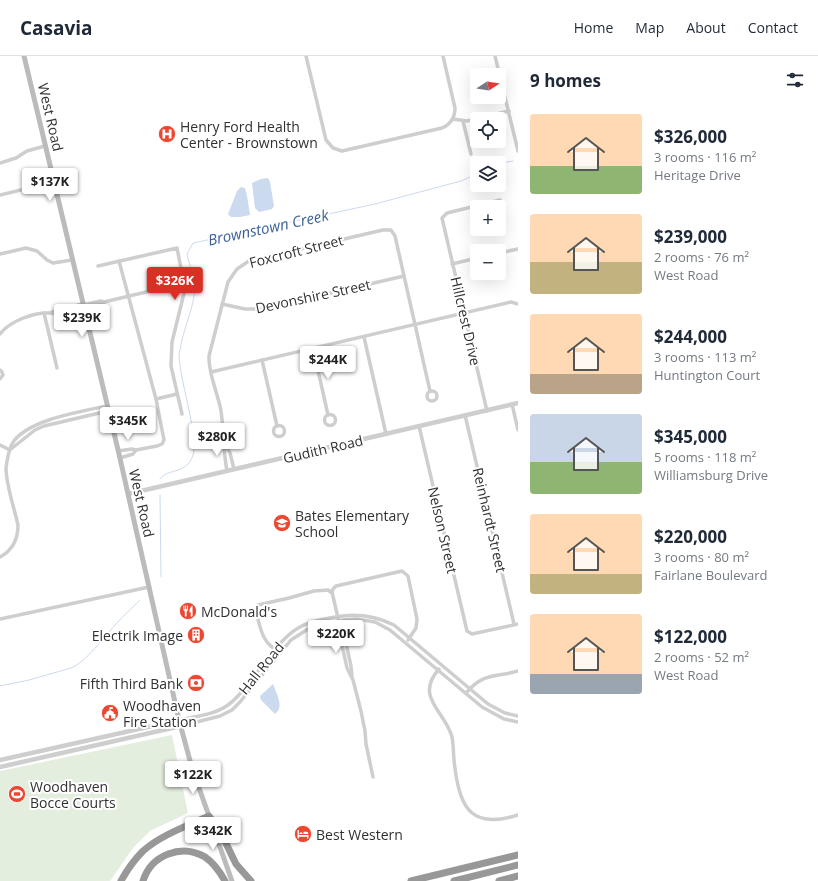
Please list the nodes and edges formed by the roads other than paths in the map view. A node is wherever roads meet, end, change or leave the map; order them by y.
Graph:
1 (24, 56) edge
2 (306, 56) edge
3 (443, 56) edge
4 (495, 56) edge
5 (508, 111) junction
6 (453, 119) junction
7 (463, 121) junction
8 (45, 146) junction
9 (518, 151) edge
10 (471, 154) dead end
11 (0, 163) edge
12 (54, 182) junction
13 (0, 195) edge
14 (470, 208) edge
15 (518, 248) edge
16 (506, 251) edge
17 (0, 254) edge
18 (72, 260) junction
19 (470, 260) edge
20 (119, 261) junction
21 (452, 264) junction
22 (98, 266) dead end
23 (404, 276) junction
24 (184, 283) junction
25 (128, 296) junction
26 (222, 304) junction
27 (518, 304) edge
28 (83, 307) junction
29 (44, 313) junction
30 (50, 313) junction
31 (464, 313) junction
32 (415, 324) junction
33 (0, 334) edge
34 (364, 336) junction
35 (313, 348) junction
36 (262, 360) junction
37 (57, 368) dead end
38 (0, 370) edge
39 (211, 372) junction
40 (0, 379) edge
41 (430, 391) dead end
42 (178, 394) junction
43 (156, 399) junction
44 (518, 403) edge
45 (512, 404) junction
46 (108, 408) junction
47 (487, 411) junction
48 (182, 414) dead end
49 (328, 414) dead end
50 (465, 415) junction
51 (61, 417) junction
52 (62, 422) junction
53 (277, 426) dead end
54 (418, 426) junction
55 (518, 430) edge
56 (386, 434) junction
57 (224, 441) junction
58 (0, 445) edge
59 (10, 450) junction
60 (136, 450) junction
61 (118, 451) junction
62 (120, 458) junction
63 (234, 469) junction
64 (228, 471) junction
65 (128, 494) junction
66 (0, 557) edge
67 (149, 587) junction
68 (332, 594) junction
69 (337, 616) junction
70 (0, 619) edge
71 (339, 621) junction
72 (516, 624) edge
73 (410, 638) junction
74 (406, 642) junction
75 (276, 650) junction
76 (280, 653) junction
77 (442, 666) junction
78 (439, 670) junction
79 (518, 671) edge
80 (469, 689) junction
81 (242, 692) junction
82 (466, 693) junction
83 (246, 695) junction
84 (218, 710) junction
85 (220, 716) junction
86 (518, 716) edge
87 (179, 720) junction
88 (518, 722) edge
89 (152, 726) junction
90 (181, 726) junction
91 (133, 730) junction
92 (154, 732) junction
93 (135, 736) junction
94 (79, 742) junction
95 (80, 749) junction
96 (0, 760) edge
97 (0, 767) edge
98 (373, 777) dead end
99 (518, 815) edge
100 (209, 816) junction
101 (518, 855) edge
102 (518, 865) edge
103 (518, 876) edge
104 (414, 880) edge
105 (120, 881) edge
106 (143, 881) edge
107 (225, 881) edge
108 (232, 881) edge
109 (251, 881) edge
110 (406, 881) edge
111 (454, 881) edge
112 (499, 881) edge

1 - 8 main road, West Road
2 - 6 street
3 - 6 street
4 - 5 street
5 - 7 street
5 - 9 street
6 - 7 street
7 - 10 street
8 - 11 street
8 - 12 main road, West Road
12 - 13 street
12 - 18 main road, West Road
14 - 21 street, Hillcrest Drive
15 - 16 street
17 - 18 street
18 - 28 main road, West Road
19 - 21 street
20 - 22 street
20 - 24 street
20 - 25 street
21 - 31 street, Hillcrest Drive
23 - 26 street, Devonshire Street
23 - 26 street, Foxcroft Street
23 - 32 street
24 - 25 street
24 - 42 street
25 - 28 street
25 - 43 street
26 - 39 street, Foxcroft Street
27 - 31 street
28 - 30 street
28 - 30 street
28 - 46 main road, West Road
29 - 30 street
29 - 33 street
29 - 37 street
31 - 32 street
31 - 47 street, Hillcrest Drive
32 - 34 street
32 - 41 street
34 - 35 street
34 - 56 street
35 - 36 street
35 - 49 street
36 - 39 street
36 - 53 street
38 - 40 street
39 - 57 street, Foxcroft Street
42 - 43 street
42 - 48 street
43 - 60 street
44 - 45 street, Gudith Road
45 - 47 street, Gudith Road
45 - 55 street
46 - 51 street
46 - 52 street
46 - 61 main road, West Road
47 - 50 street, Gudith Road
50 - 54 street, Gudith Road
50 - 72 street, Reinhardt Street
51 - 52 street
51 - 59 street
52 - 59 street
54 - 56 street, Gudith Road
54 - 72 street, Nelson Street
56 - 63 street, Gudith Road
57 - 63 street, Foxcroft Street
57 - 64 street, Foxcroft Street
58 - 59 street
59 - 66 street
60 - 61 street
60 - 62 street
61 - 62 main road, West Road
62 - 65 main road, West Road
63 - 64 street, Gudith Road
64 - 65 street, Gudith Road
65 - 67 main road, West Road
67 - 70 street
67 - 87 main road, West Road
68 - 69 street
68 - 73 street
68 - 75 street
69 - 71 street
69 - 73 street, Hall Road
69 - 75 street, Hall Road
71 - 74 street, Hall Road
71 - 76 street, Hall Road
71 - 98 street
73 - 74 street
73 - 77 street, Hall Road
74 - 78 street, Hall Road
75 - 76 street
75 - 81 street, Hall Road
76 - 83 street, Hall Road
77 - 78 street
77 - 80 street, Hall Road
78 - 82 street, Hall Road
78 - 99 street
79 - 80 street
80 - 82 street
80 - 86 street, Hall Road
81 - 83 street
81 - 84 street, Hall Road
82 - 88 street, Hall Road
83 - 85 street, Hall Road
84 - 85 street
84 - 87 street, Hall Road
85 - 90 street, Hall Road
87 - 89 street, Hall Road
87 - 90 main road, West Road
89 - 91 street, Hall Road
89 - 92 street
90 - 92 street, Hall Road
90 - 100 main road, West Road
91 - 93 street
91 - 94 street, Hall Road
92 - 93 street, Hall Road
93 - 95 street, Hall Road
94 - 95 street
94 - 96 street, Hall Road
95 - 97 street, Hall Road
100 - 105 highway
100 - 108 main road, West Road
100 - 109 highway
101 - 104 highway
102 - 111 highway
103 - 112 highway
104 - 110 highway
106 - 107 highway

